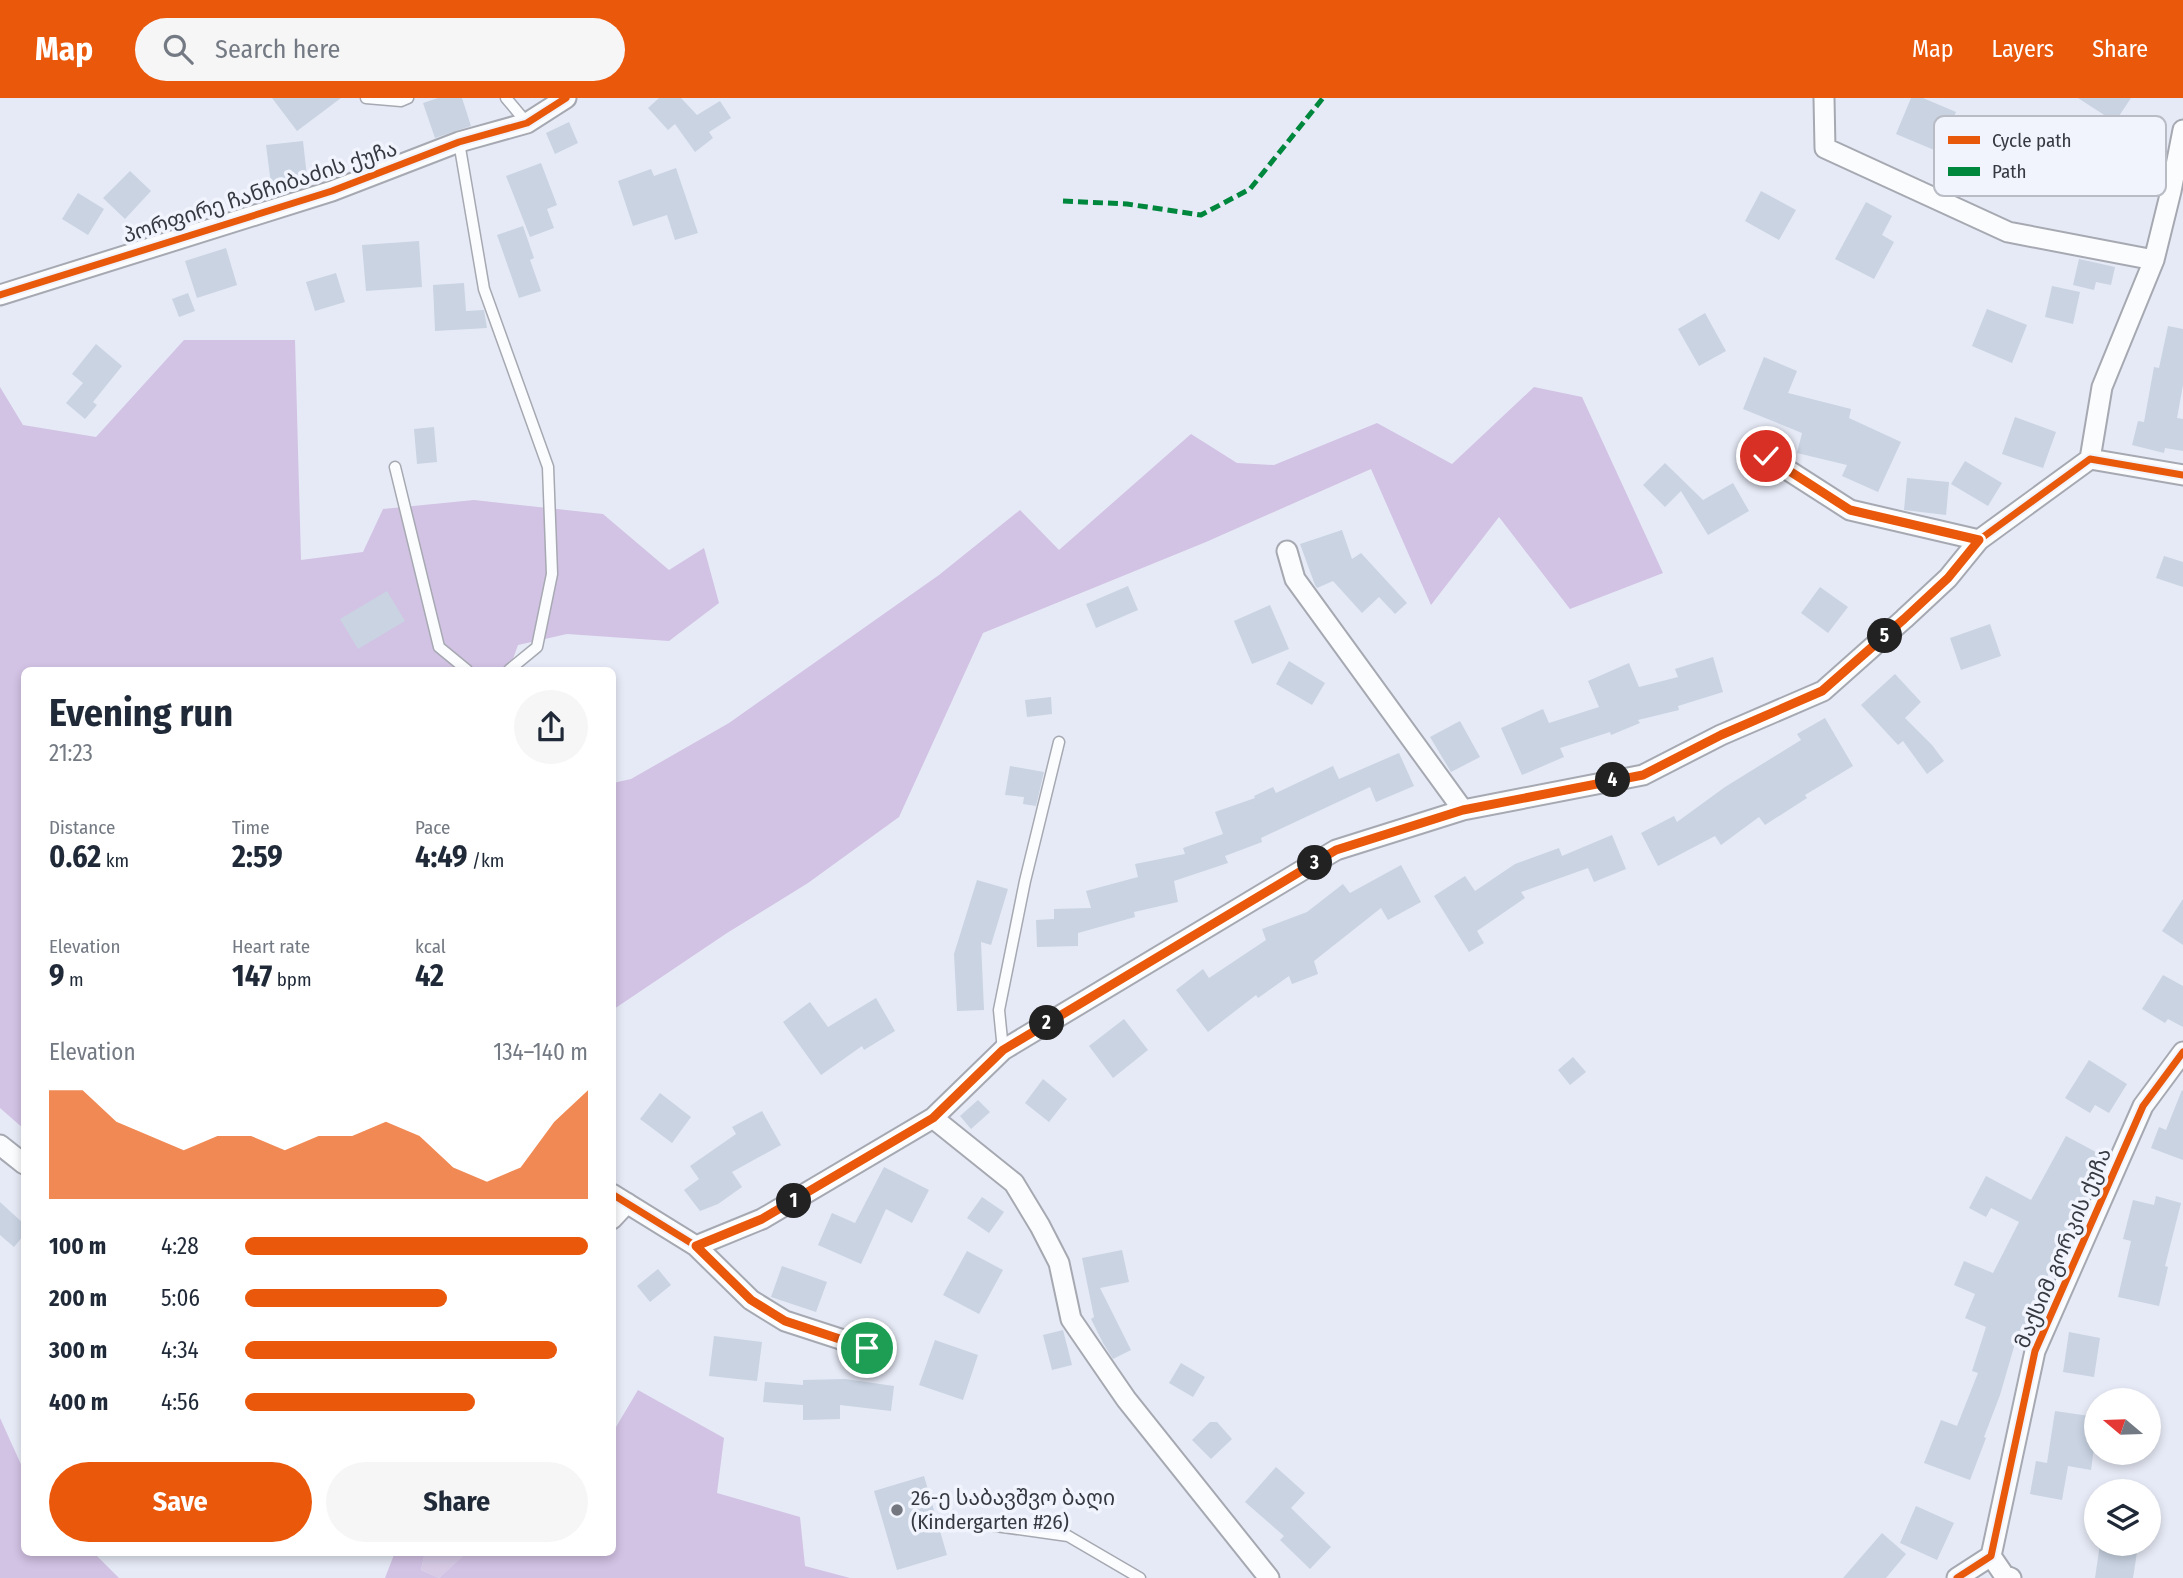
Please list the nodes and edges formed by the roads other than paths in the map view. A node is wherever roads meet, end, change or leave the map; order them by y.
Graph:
1 (366, 98) edge
2 (408, 98) edge
3 (506, 98) edge
4 (566, 98) edge
5 (1824, 98) edge
6 (527, 123) junction
7 (2183, 130) edge
8 (459, 142) junction
9 (2154, 260) junction
10 (0, 295) edge
11 (1766, 456) dead end
12 (2091, 459) junction
13 (396, 467) dead end
14 (2183, 475) edge
15 (1979, 540) junction
16 (1287, 551) dead end
17 (463, 667) edge
18 (513, 667) edge
19 (1059, 742) dead end
20 (1463, 810) junction
21 (1003, 1050) junction
22 (2183, 1052) edge
23 (933, 1118) junction
24 (0, 1145) edge
25 (21, 1162) edge
26 (620, 1199) edge
27 (696, 1246) junction
28 (867, 1348) dead end
29 (967, 1522) dead end
30 (1991, 1556) junction
31 (1140, 1578) edge
32 (1269, 1578) edge
33 (1957, 1578) edge
34 (2011, 1578) edge

1 - 2 lane
3 - 6 lane
4 - 6 street, პორფირე ჩანჩიბაძის ქუჩა
5 - 9 street
6 - 8 street, პორფირე ჩანჩიბაძის ქუჩა
7 - 9 street
8 - 10 street, პორფირე ჩანჩიბაძის ქუჩა
8 - 18 lane
9 - 12 street
11 - 15 street
12 - 14 street
12 - 15 street
13 - 17 lane
15 - 20 street
16 - 20 street
19 - 21 lane
20 - 21 street
21 - 23 street
22 - 30 street, მაქსიმ გორკის ქუჩა
23 - 27 street
23 - 32 street
24 - 25 street
26 - 27 street
27 - 28 street
29 - 31 lane
30 - 33 street
30 - 34 street

